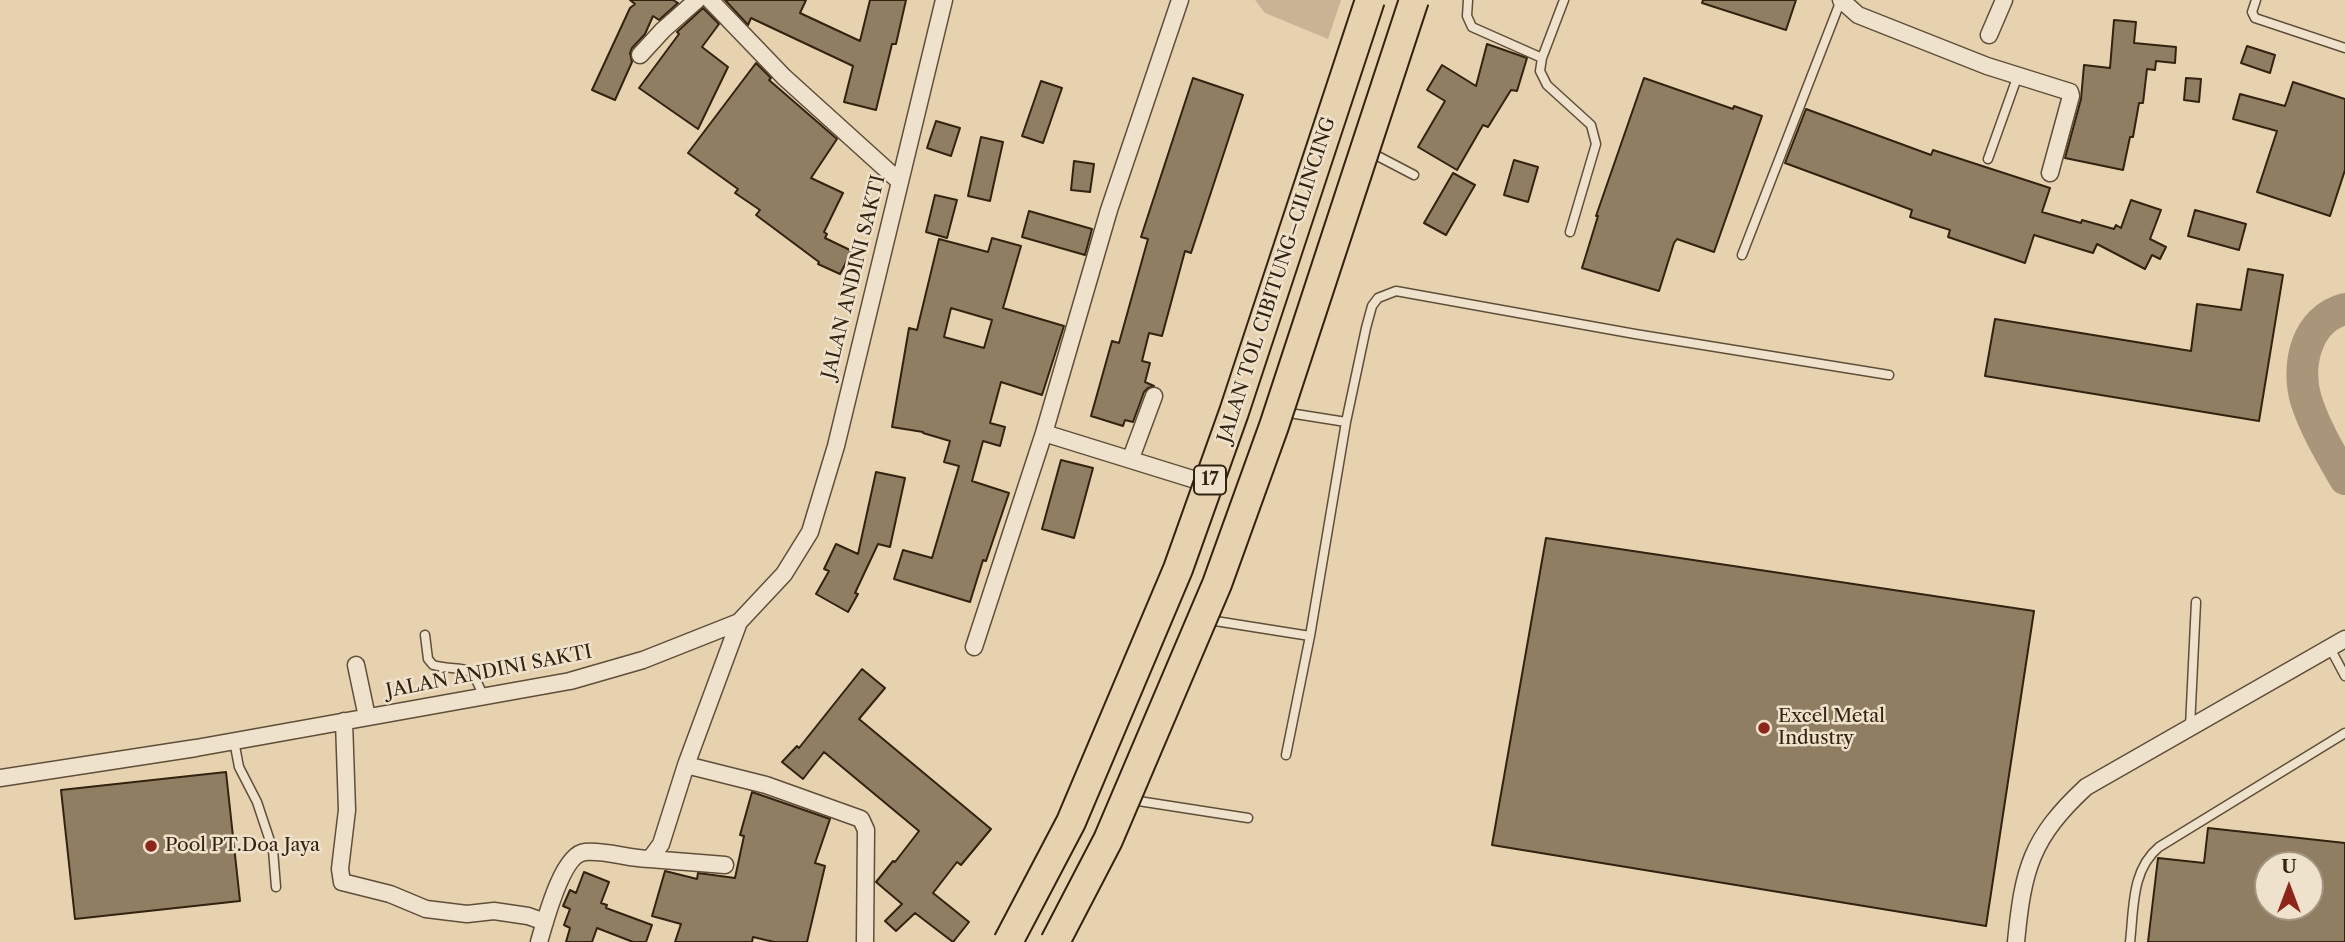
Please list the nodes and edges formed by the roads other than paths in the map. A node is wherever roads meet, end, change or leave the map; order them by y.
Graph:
1 (697, 0) edge
2 (710, 0) edge
3 (944, 0) edge
4 (1180, 0) edge
5 (1370, 0) edge
6 (1414, 0) edge
7 (1468, 0) edge
8 (1564, 0) edge
9 (1841, 0) edge
10 (2004, 0) edge
11 (2256, 0) edge
12 (1989, 35) dead end
13 (2345, 48) edge
14 (640, 55) dead end
15 (1542, 58) junction
16 (2018, 75) junction
17 (1359, 147) dead end
18 (1988, 159) dead end
19 (2050, 173) dead end
20 (890, 174) junction
21 (1414, 175) dead end
22 (1570, 232) dead end
23 (1742, 255) dead end
24 (1889, 375) dead end
25 (1154, 396) dead end
26 (1270, 410) dead end
27 (1346, 422) junction
28 (1044, 433) junction
29 (1131, 458) junction
30 (1215, 485) dead end
31 (2196, 602) dead end
32 (1194, 618) dead end
33 (739, 622) junction
34 (425, 635) dead end
35 (1310, 636) junction
36 (2345, 639) edge
37 (974, 647) dead end
38 (2330, 648) junction
39 (356, 665) dead end
40 (2345, 676) edge
41 (483, 696) junction
42 (367, 717) junction
43 (344, 721) junction
44 (2190, 727) junction
45 (2345, 733) edge
46 (234, 741) junction
47 (1286, 755) dead end
48 (685, 765) junction
49 (0, 778) edge
50 (1119, 798) dead end
51 (1248, 818) dead end
52 (650, 859) junction
53 (725, 865) dead end
54 (276, 887) dead end
55 (545, 922) junction
56 (540, 942) edge
57 (865, 942) edge
58 (1008, 942) edge
59 (1055, 942) edge
60 (2016, 942) edge
61 (2130, 942) edge

1 - 14 street
2 - 20 street
3 - 20 street, JALAN ANDINI SAKTI
4 - 28 street
5 - 58 highway, JALAN TOL CIBITUNG–CILINCING / 17, bridge
6 - 59 highway, 17, bridge
7 - 15 lane
8 - 15 lane
9 - 16 street
9 - 23 lane
10 - 12 street
11 - 13 lane
15 - 22 lane
16 - 18 lane
16 - 19 street
17 - 21 lane
20 - 33 street, JALAN ANDINI SAKTI
24 - 27 lane
25 - 29 street
26 - 27 lane
27 - 35 lane
28 - 29 street
28 - 37 street
29 - 30 street
31 - 44 lane
32 - 35 lane
33 - 41 street, JALAN ANDINI SAKTI
33 - 48 street
34 - 41 lane
35 - 47 lane
36 - 38 street
38 - 40 lane
38 - 44 street
39 - 42 street
41 - 42 street, JALAN ANDINI SAKTI
42 - 43 street, JALAN ANDINI SAKTI
43 - 46 street, JALAN ANDINI SAKTI
43 - 55 street
44 - 60 street
45 - 61 lane
46 - 49 street, JALAN ANDINI SAKTI
46 - 54 lane
48 - 52 street
48 - 57 street
50 - 51 lane
52 - 53 street
52 - 55 street
55 - 56 street

